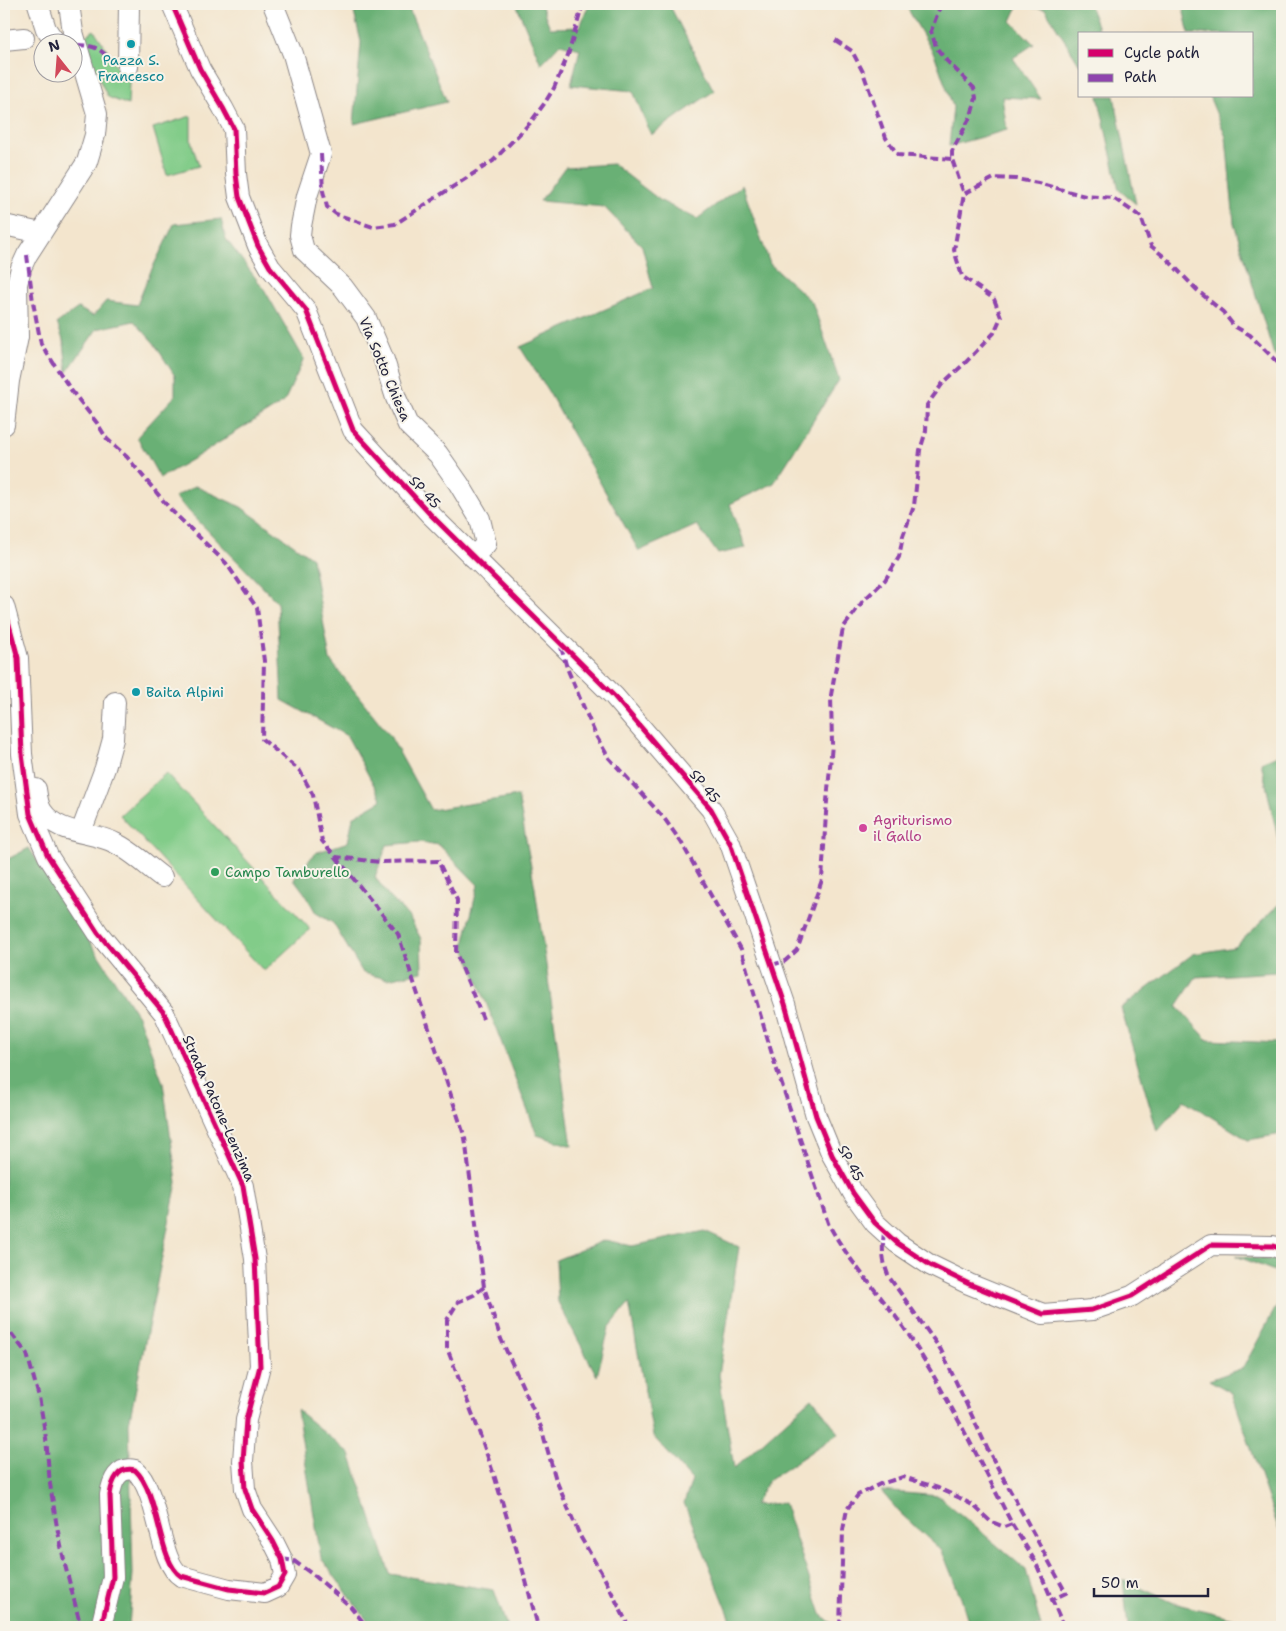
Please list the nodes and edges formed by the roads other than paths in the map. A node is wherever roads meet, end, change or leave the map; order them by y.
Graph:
1 (38, 4) edge
2 (69, 4) edge
3 (129, 4) edge
4 (172, 4) edge
5 (273, 4) edge
6 (48, 32) edge
7 (24, 38) dead end
8 (4, 40) edge
9 (128, 68) dead end
10 (82, 82) edge
11 (92, 96) junction
12 (4, 225) edge
13 (41, 233) junction
14 (4, 425) edge
15 (473, 557) junction
16 (4, 606) edge
17 (115, 702) dead end
18 (22, 750) junction
19 (81, 832) junction
20 (162, 877) dead end
21 (1282, 1249) edge
22 (101, 1627) edge

1 - 6 street
2 - 11 street
3 - 9 street
4 - 15 street, SP 45
5 - 15 street, Via Sotto Chiesa
7 - 8 street
10 - 11 street
11 - 13 street
12 - 13 street
13 - 14 street
15 - 21 street, SP 45
16 - 18 street
17 - 19 street
18 - 19 street
18 - 22 street, Strada Patone-Lenzima
19 - 20 street

